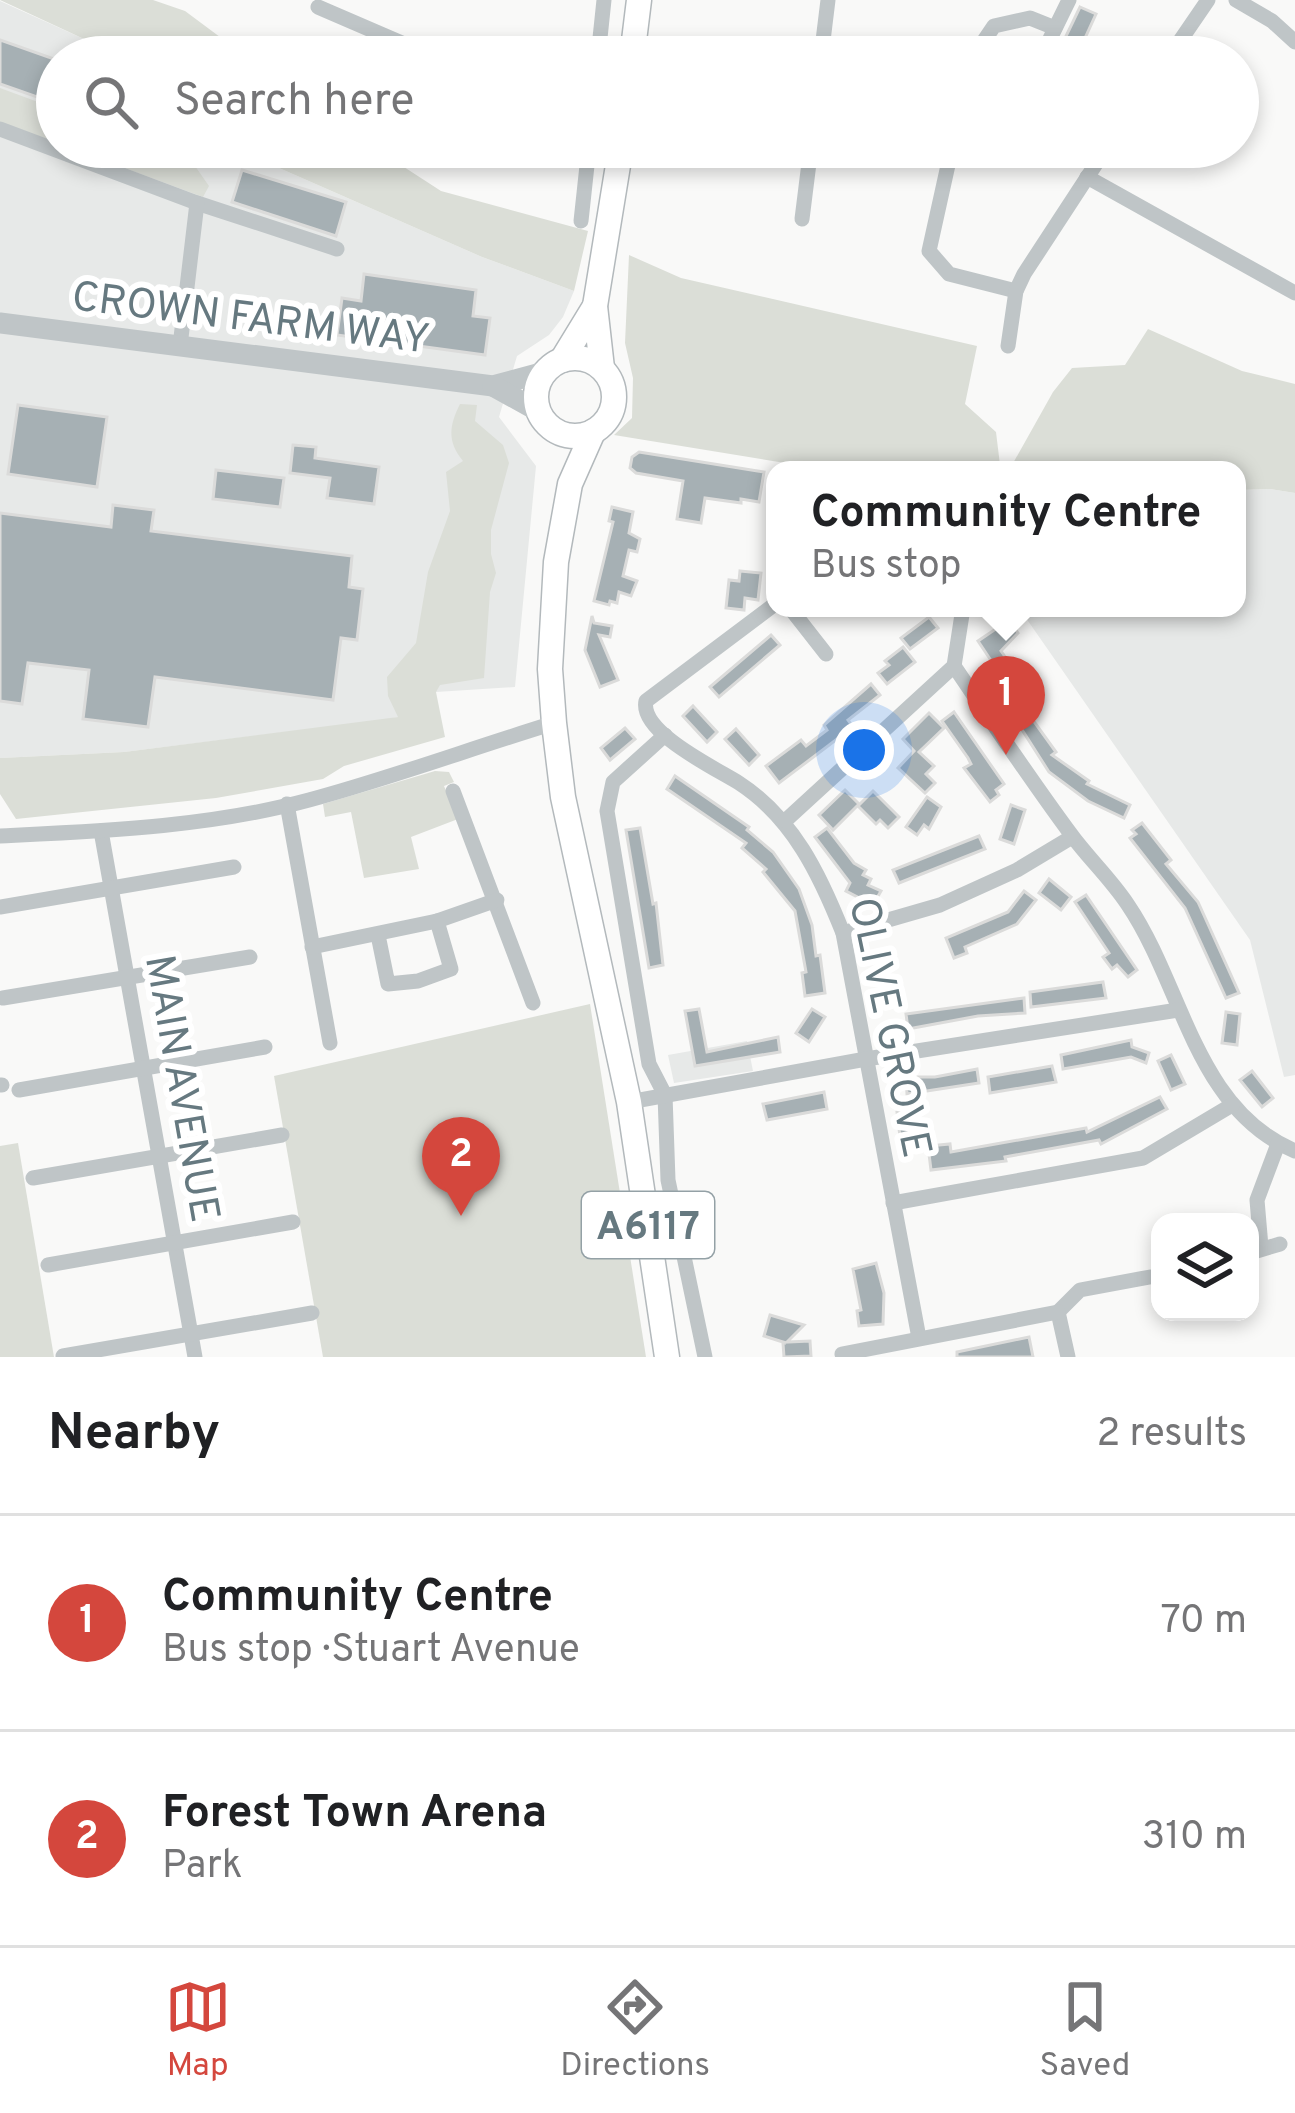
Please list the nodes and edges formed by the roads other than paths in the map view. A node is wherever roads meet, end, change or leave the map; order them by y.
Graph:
1 (604, 0) edge
2 (639, 0) edge
3 (828, 0) edge
4 (1069, 0) edge
5 (1208, 0) edge
6 (1236, 0) edge
7 (318, 7) dead end
8 (1055, 28) junction
9 (385, 36) edge
10 (600, 36) edge
11 (635, 36) edge
12 (824, 36) edge
13 (987, 36) edge
14 (1051, 36) edge
15 (1183, 36) edge
16 (1295, 42) edge
17 (0, 129) edge
18 (36, 143) edge
19 (104, 168) edge
20 (586, 168) edge
21 (618, 168) edge
22 (808, 168) edge
23 (947, 168) edge
24 (1093, 168) edge
25 (1087, 177) junction
26 (197, 203) junction
27 (802, 218) dead end
28 (580, 221) dead end
29 (338, 249) dead end
30 (1016, 291) junction
31 (1295, 292) edge
32 (595, 306) junction
33 (0, 322) edge
34 (180, 346) junction
35 (1008, 346) dead end
36 (554, 366) junction
37 (602, 368) junction
38 (493, 386) junction
39 (540, 412) junction
40 (557, 431) junction
41 (592, 432) junction
42 (570, 484) junction
43 (766, 611) edge
44 (797, 617) edge
45 (962, 617) edge
46 (826, 654) dead end
47 (954, 666) junction
48 (554, 724) junction
49 (665, 735) junction
50 (453, 791) dead end
51 (286, 804) junction
52 (784, 821) junction
53 (101, 831) junction
54 (0, 836) edge
55 (1072, 837) junction
56 (234, 867) dead end
57 (111, 887) junction
58 (497, 900) junction
59 (0, 907) edge
60 (437, 921) junction
61 (843, 933) junction
62 (379, 935) junction
63 (313, 947) junction
64 (250, 956) dead end
65 (127, 976) junction
66 (3, 998) dead end
67 (533, 1003) dead end
68 (1178, 1010) junction
69 (330, 1043) dead end
70 (265, 1047) dead end
71 (866, 1059) junction
72 (143, 1068) junction
73 (7, 1087) edge
74 (664, 1095) junction
75 (629, 1102) junction
76 (1232, 1105) junction
77 (282, 1135) dead end
78 (1278, 1144) junction
79 (1295, 1151) edge
80 (159, 1156) junction
81 (34, 1178) dead end
82 (893, 1203) junction
83 (1256, 1213) edge
84 (293, 1222) dead end
85 (175, 1244) junction
86 (1280, 1244) dead end
87 (1259, 1249) edge
88 (49, 1265) dead end
89 (1150, 1277) dead end
90 (1058, 1312) junction
91 (312, 1313) dead end
92 (191, 1334) junction
93 (919, 1338) junction
94 (842, 1354) dead end
95 (64, 1356) edge
96 (195, 1357) edge
97 (668, 1357) edge
98 (705, 1357) edge
99 (1068, 1357) edge

1 - 10 street
2 - 11 main road
3 - 12 street
4 - 8 street
5 - 15 street
6 - 16 street
7 - 9 street
8 - 13 street
8 - 14 street
17 - 18 street
19 - 26 street
20 - 28 street
21 - 32 main road, A6117
22 - 27 street
23 - 30 street
24 - 25 street
25 - 30 street
25 - 31 street
26 - 29 street
26 - 34 street
30 - 35 street
32 - 36 main road, A6117
32 - 37 main road, A6117
33 - 34 street, CROWN FARM WAY
34 - 38 street, CROWN FARM WAY
36 - 37 main road
36 - 38 street, CROWN FARM WAY
36 - 39 main road, A6117
37 - 41 main road, A6117
38 - 39 street, CROWN FARM WAY
39 - 40 main road, A6117
40 - 41 main road
40 - 42 main road, A6117
41 - 42 main road, A6117
42 - 48 main road, A6117
43 - 49 street
44 - 46 street
45 - 47 street
47 - 52 street
47 - 55 street
48 - 51 street
48 - 75 main road, A6117
49 - 52 street, OLIVE GROVE
49 - 74 street
50 - 58 street
51 - 53 street
51 - 63 street
52 - 61 street, OLIVE GROVE
53 - 54 street
53 - 57 street, MAIN AVENUE
55 - 61 street
55 - 68 street
56 - 57 street
57 - 59 street
57 - 65 street, MAIN AVENUE
58 - 60 street
58 - 67 street
60 - 62 street
60 - 62 street
61 - 71 street, OLIVE GROVE
62 - 63 street
63 - 69 street
64 - 65 street
65 - 66 street
65 - 72 street, MAIN AVENUE
68 - 71 street
68 - 76 street
70 - 72 street
71 - 74 street
71 - 82 street, OLIVE GROVE
72 - 73 street
72 - 80 street, MAIN AVENUE
74 - 75 street
74 - 98 street
75 - 97 main road, A6117
76 - 78 street
76 - 82 street
77 - 80 street
78 - 79 street
78 - 83 street
80 - 81 street
80 - 85 street, MAIN AVENUE
82 - 93 street, OLIVE GROVE
84 - 85 street
85 - 88 street
85 - 92 street, MAIN AVENUE
86 - 87 street
89 - 90 street
90 - 93 street
90 - 99 street
91 - 92 street
92 - 95 street
92 - 96 street, MAIN AVENUE
93 - 94 street

